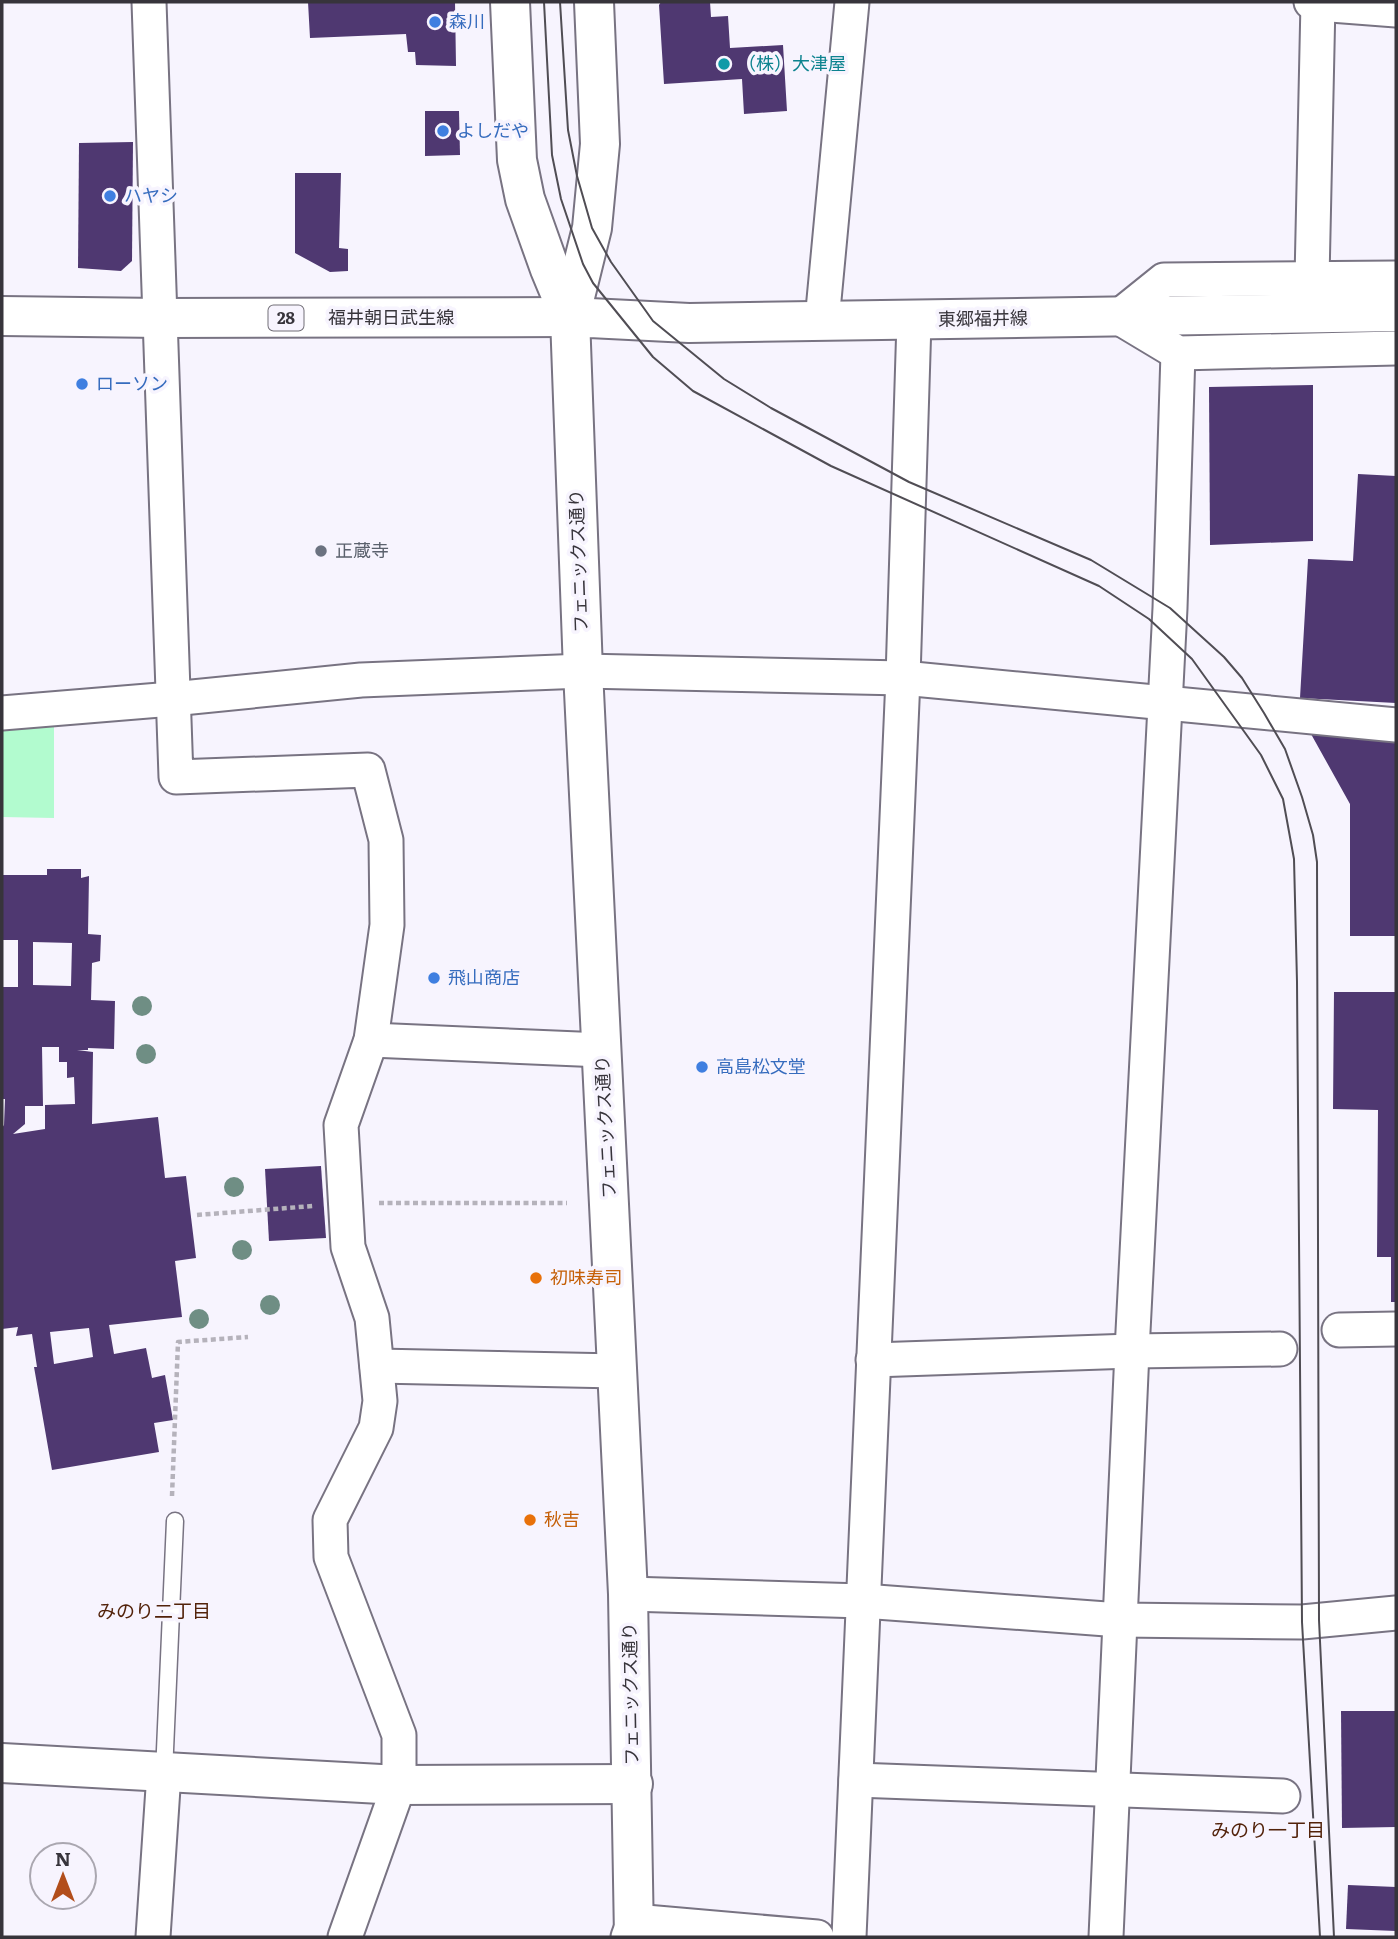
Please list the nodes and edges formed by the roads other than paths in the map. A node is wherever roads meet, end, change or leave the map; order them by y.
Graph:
1 (149, 2) edge
2 (510, 2) edge
3 (594, 2) edge
4 (852, 2) edge
5 (1316, 3) edge
6 (1396, 10) edge
7 (1396, 278) edge
8 (1312, 279) junction
9 (1396, 312) edge
10 (2, 316) edge
11 (570, 317) junction
12 (1118, 317) junction
13 (161, 318) junction
14 (822, 321) junction
15 (914, 321) junction
16 (1396, 348) edge
17 (1178, 353) junction
18 (583, 671) junction
19 (903, 678) junction
20 (172, 699) junction
21 (1164, 703) junction
22 (2, 713) edge
23 (1396, 725) edge
24 (371, 1040) junction
25 (602, 1050) junction
26 (1396, 1329) edge
27 (1339, 1330) dead end
28 (1280, 1349) dead end
29 (1132, 1351) junction
30 (873, 1360) junction
31 (377, 1366) junction
32 (618, 1371) junction
33 (175, 1521) road end
34 (628, 1594) junction
35 (863, 1601) junction
36 (1396, 1613) edge
37 (1120, 1620) junction
38 (2, 1763) edge
39 (163, 1773) junction
40 (856, 1780) junction
41 (633, 1784) junction
42 (399, 1785) junction
43 (1112, 1790) junction
44 (1283, 1796) dead end
45 (632, 1932) edge
46 (153, 1937) edge
47 (345, 1937) edge
48 (817, 1937) edge
49 (849, 1937) edge
50 (1105, 1937) edge

1 - 13 street
2 - 11 main road, フェニックス通り
3 - 11 main road, フェニックス通り
4 - 14 street
5 - 6 street
5 - 8 street
7 - 8 street
8 - 12 street
9 - 12 main road, 東郷福井線
10 - 13 main road, 福井朝日武生線 / 28
11 - 13 main road, 福井朝日武生線 / 28
11 - 14 main road, 東郷福井線
11 - 18 main road, フェニックス通り
12 - 15 main road, 東郷福井線
12 - 17 street
13 - 20 street
14 - 15 main road, 東郷福井線
15 - 19 street
16 - 17 street
17 - 21 street
18 - 19 street
18 - 20 street
18 - 25 main road, フェニックス通り
19 - 21 street
19 - 30 street
20 - 22 street
20 - 24 street
21 - 23 street
21 - 29 street
24 - 25 street
24 - 31 street
25 - 32 main road, フェニックス通り
26 - 27 street
28 - 29 street
29 - 30 street
29 - 37 street
30 - 35 street
31 - 32 street
31 - 42 street
32 - 34 main road, フェニックス通り
33 - 39 lane
34 - 35 street
34 - 41 main road, フェニックス通り
35 - 37 street
35 - 40 street
36 - 37 street
37 - 43 street
38 - 39 main road
39 - 42 main road
39 - 46 street
40 - 43 street
40 - 49 street
41 - 42 main road
41 - 45 main road, フェニックス通り
42 - 47 street
43 - 44 street
43 - 50 street
45 - 48 street

